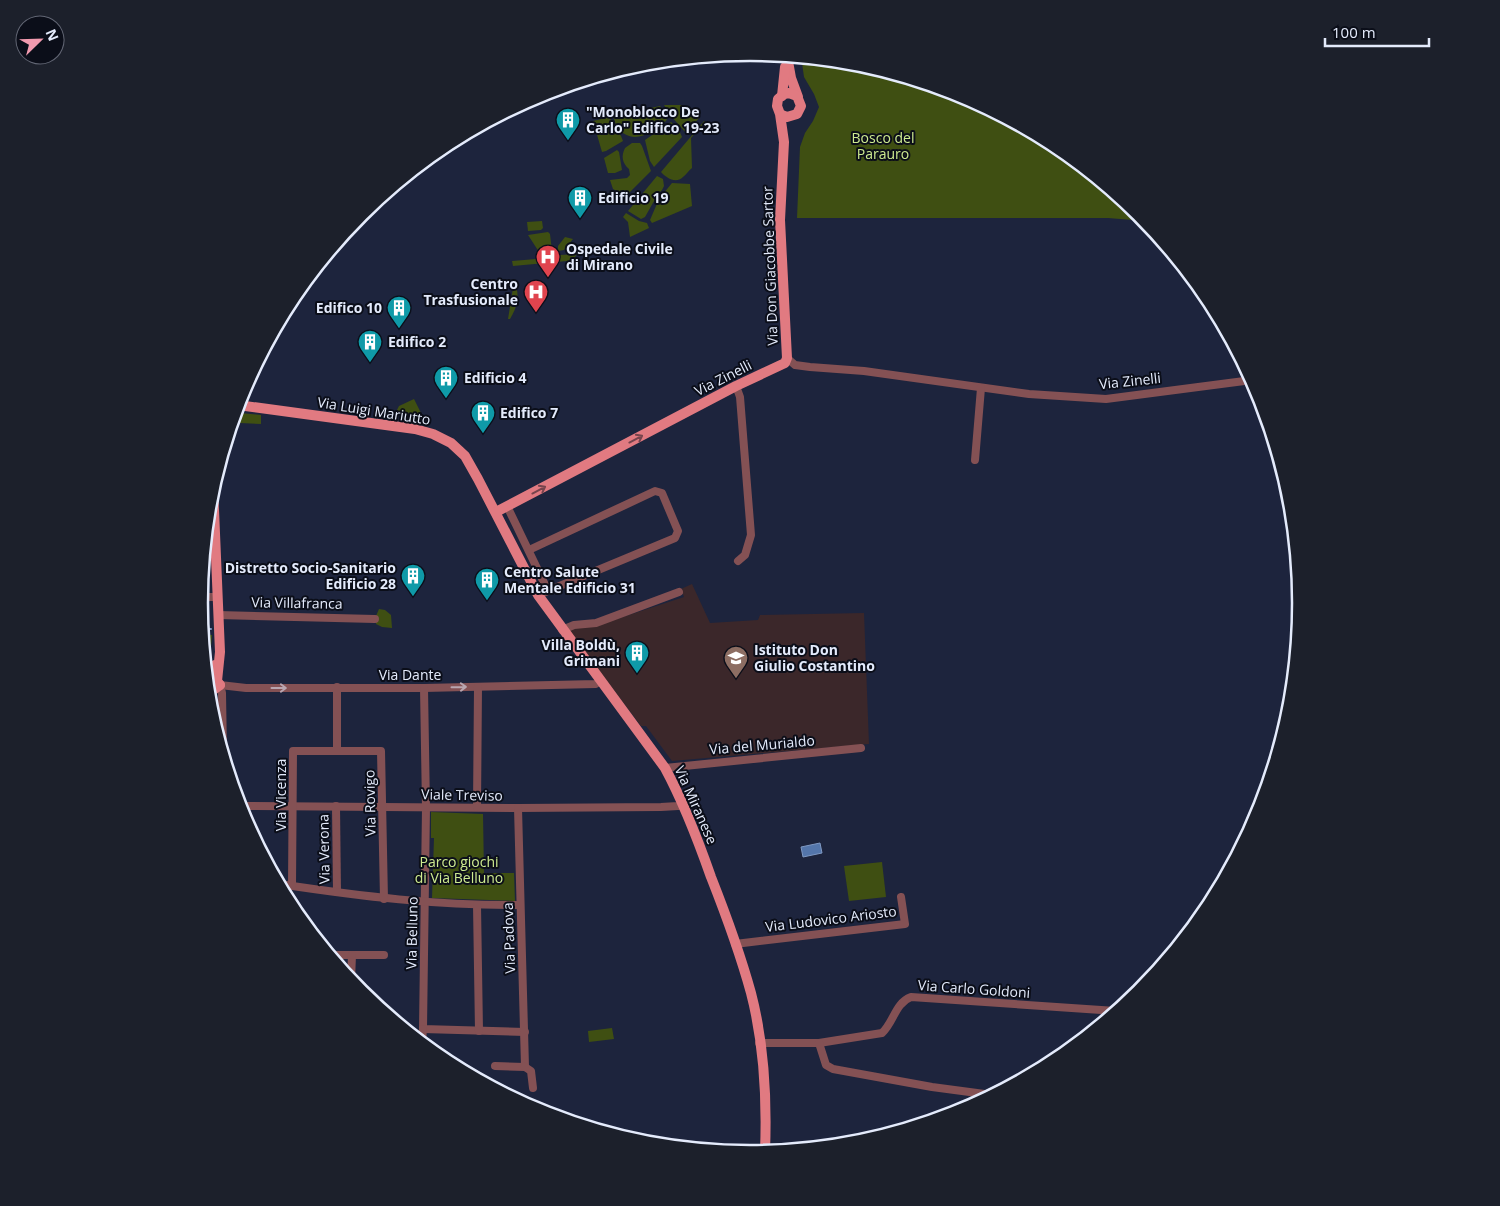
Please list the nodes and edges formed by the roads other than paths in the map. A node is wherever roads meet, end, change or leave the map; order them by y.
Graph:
1 (785, 62) edge
2 (787, 62) edge
3 (782, 96) junction
4 (798, 98) junction
5 (780, 114) junction
6 (797, 114) junction
7 (784, 142) junction
8 (787, 358) junction
9 (1244, 381) edge
10 (736, 386) junction
11 (981, 388) junction
12 (245, 406) edge
13 (975, 460) dead end
14 (507, 506) junction
15 (496, 512) junction
16 (214, 524) edge
17 (529, 550) junction
18 (738, 561) dead end
19 (548, 591) junction
20 (679, 592) dead end
21 (538, 595) junction
22 (208, 597) edge
23 (217, 597) junction
24 (218, 615) junction
25 (375, 619) dead end
26 (562, 630) junction
27 (220, 652) junction
28 (213, 672) edge
29 (600, 680) junction
30 (215, 684) edge
31 (225, 686) junction
32 (338, 687) junction
33 (478, 687) junction
34 (424, 688) junction
35 (216, 690) edge
36 (223, 724) edge
37 (861, 748) dead end
38 (337, 751) junction
39 (665, 768) junction
40 (683, 804) junction
41 (248, 806) edge
42 (293, 806) junction
43 (336, 806) junction
44 (382, 806) junction
45 (426, 806) junction
46 (476, 808) junction
47 (518, 808) junction
48 (288, 885) edge
49 (292, 886) junction
50 (337, 892) junction
51 (901, 897) dead end
52 (384, 899) junction
53 (426, 902) junction
54 (477, 905) junction
55 (520, 905) junction
56 (735, 944) junction
57 (339, 955) edge
58 (352, 955) junction
59 (384, 955) dead end
60 (351, 969) edge
61 (1106, 1011) edge
62 (423, 1030) junction
63 (478, 1031) junction
64 (525, 1032) junction
65 (423, 1035) edge
66 (760, 1043) junction
67 (819, 1043) junction
68 (495, 1066) dead end
69 (525, 1067) junction
70 (533, 1088) dead end
71 (980, 1093) edge
72 (765, 1145) edge

1 - 3 main road, Via Don Giacobbe Sartor
2 - 4 main road, Via Don Giacobbe Sartor
3 - 4 main road
3 - 5 main road, Via Don Giacobbe Sartor
4 - 6 main road, Via Don Giacobbe Sartor
5 - 6 main road
5 - 7 main road, Via Don Giacobbe Sartor
6 - 7 main road, Via Don Giacobbe Sartor
7 - 8 main road, Via Don Giacobbe Sartor
8 - 10 main road, Via Zinelli
8 - 11 street, Via Zinelli
9 - 11 street, Via Zinelli
14 -> 10 main road, Via Zinelli
10 - 18 street
11 - 13 street
12 - 15 main road, Via Luigi Mariutto
14 - 15 main road, Via Zinelli
14 - 17 street
15 - 21 main road, Via Miranese
16 - 23 main road
17 - 19 street
17 - 19 street
19 - 21 street
20 - 26 street
21 - 26 main road, Via Miranese
22 - 23 street
23 - 24 main road
24 - 25 street, Via Villafranca
24 - 27 main road
26 - 29 main road, Via Miranese
27 - 28 main road
27 - 31 main road
29 - 33 street, Via Dante
29 - 39 main road, Via Miranese
30 - 31 main road
31 -> 32 street, Via Dante
31 - 35 main road
31 - 36 street
32 - 34 street, Via Dante
32 - 38 street
34 -> 33 street, Via Dante
33 - 46 street
34 - 45 street, Via Belluno
37 - 39 street, Via del Murialdo
38 - 42 street, Via Vicenza
38 - 44 street, Via Rovigo
39 - 40 main road, Via Miranese
40 - 47 street, Viale Treviso
40 - 56 main road, Via Miranese
41 - 42 street, Viale Treviso
42 - 43 street, Viale Treviso
42 - 49 street, Via Vicenza
43 - 44 street, Viale Treviso
43 - 50 street, Via Verona
44 - 45 street, Viale Treviso
44 - 52 street, Via Rovigo
45 - 46 street, Viale Treviso
45 - 53 street, Via Belluno
46 - 47 street, Viale Treviso
47 - 55 street, Via Padova
48 - 49 street, Via Verona
49 - 50 street, Via Verona
50 - 52 street, Via Verona
51 - 56 street, Via Ludovico Ariosto
52 - 53 street, Via Verona
53 - 54 street, Via Verona
53 - 62 street, Via Belluno
54 - 55 street, Via Verona
54 - 63 street
55 - 64 street, Via Padova
56 - 66 main road, Via Miranese
57 - 58 street
58 - 59 street
58 - 60 street
61 - 67 street, Via Carlo Goldoni
62 - 63 street
62 - 65 street, Via Belluno
63 - 64 street
64 - 69 street, Via Padova
66 - 67 street, Via Carlo Goldoni
66 - 72 main road, Via Miranese
67 - 71 street
68 - 69 street
69 - 70 street, Via Padova

